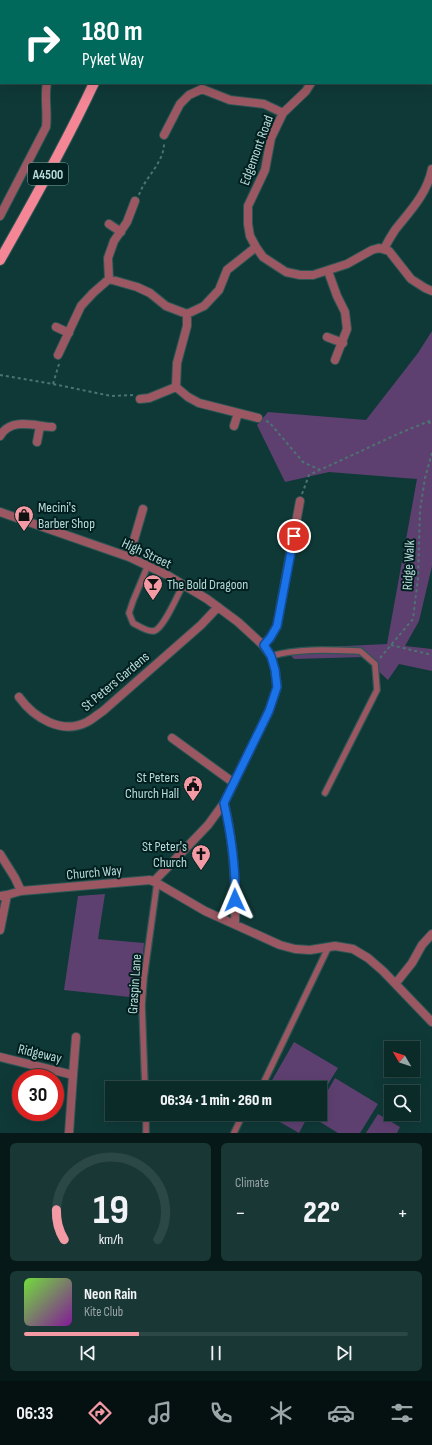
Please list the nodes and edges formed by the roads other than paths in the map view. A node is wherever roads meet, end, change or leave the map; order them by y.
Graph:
1 (47, 84) edge
2 (94, 84) edge
3 (310, 84) edge
4 (201, 86) edge
5 (283, 113) junction
6 (164, 135) road end
7 (432, 169) edge
8 (135, 201) road end
9 (0, 216) edge
10 (109, 224) dead end
11 (121, 232) junction
12 (256, 247) junction
13 (384, 249) junction
14 (0, 260) edge
15 (328, 271) junction
16 (109, 279) junction
17 (432, 291) edge
18 (187, 314) junction
19 (56, 327) dead end
20 (69, 333) junction
21 (327, 337) dead end
22 (343, 343) junction
23 (58, 355) road end
24 (335, 360) dead end
25 (176, 387) junction
26 (140, 399) road end
27 (238, 413) junction
28 (258, 418) road end
29 (40, 426) junction
30 (234, 426) dead end
31 (52, 427) dead end
32 (0, 436) edge
33 (37, 442) dead end
34 (300, 501) road end
35 (143, 509) dead end
36 (0, 512) edge
37 (129, 557) junction
38 (148, 565) junction
39 (183, 585) junction
40 (218, 607) junction
41 (264, 645) junction
42 (271, 656) junction
43 (19, 697) dead end
44 (172, 738) dead end
45 (234, 783) junction
46 (324, 793) dead end
47 (224, 803) junction
48 (0, 854) edge
49 (155, 882) junction
50 (21, 891) junction
51 (4, 896) edge
52 (235, 924) junction
53 (0, 930) edge
54 (432, 934) edge
55 (328, 948) junction
56 (396, 983) junction
57 (432, 1022) edge
58 (76, 1037) dead end
59 (0, 1057) edge
60 (73, 1075) junction
61 (145, 1081) edge
62 (264, 1081) edge
63 (146, 1121) edge
64 (240, 1121) edge
65 (69, 1133) edge
66 (146, 1133) edge
67 (234, 1133) edge

1 - 9 street
2 - 14 main road, A4500
3 - 5 street, Edgemont Road
4 - 5 street
4 - 6 street
5 - 12 street, Edgemont Road
7 - 13 street
8 - 11 street
10 - 11 street
11 - 16 street
12 - 15 street, Edgemont Road
12 - 18 street
13 - 15 street, Edgemont Road
13 - 17 street
15 - 22 street
16 - 18 street
16 - 20 street
18 - 25 street
19 - 20 street
20 - 23 street
21 - 22 street
22 - 24 street
25 - 26 street
25 - 27 street
27 - 28 street
27 - 30 street
29 - 31 street
29 - 32 street
29 - 33 street
34 - 41 street
35 - 37 street
36 - 37 street, High Street
37 - 38 street, High Street
38 - 39 street, High Street
38 - 39 lane
39 - 40 street, High Street
40 - 41 street, High Street
40 - 43 street, St Peters Gardens
41 - 42 street, High Street
42 - 45 street, High Street
42 - 46 lane
44 - 45 street
45 - 47 street, High Street
47 - 49 street, High Street
47 - 52 street
48 - 50 street
49 - 50 street, Church Way
49 - 52 street
49 - 61 lane, Graspin Lane
50 - 51 street, Church Way
51 - 53 street
52 - 55 street
54 - 56 street
55 - 56 street
55 - 62 lane
56 - 57 street
58 - 60 street, Ridgeway
59 - 60 street, Ridgeway
60 - 65 street, Ridgeway
63 - 66 lane
64 - 67 lane

